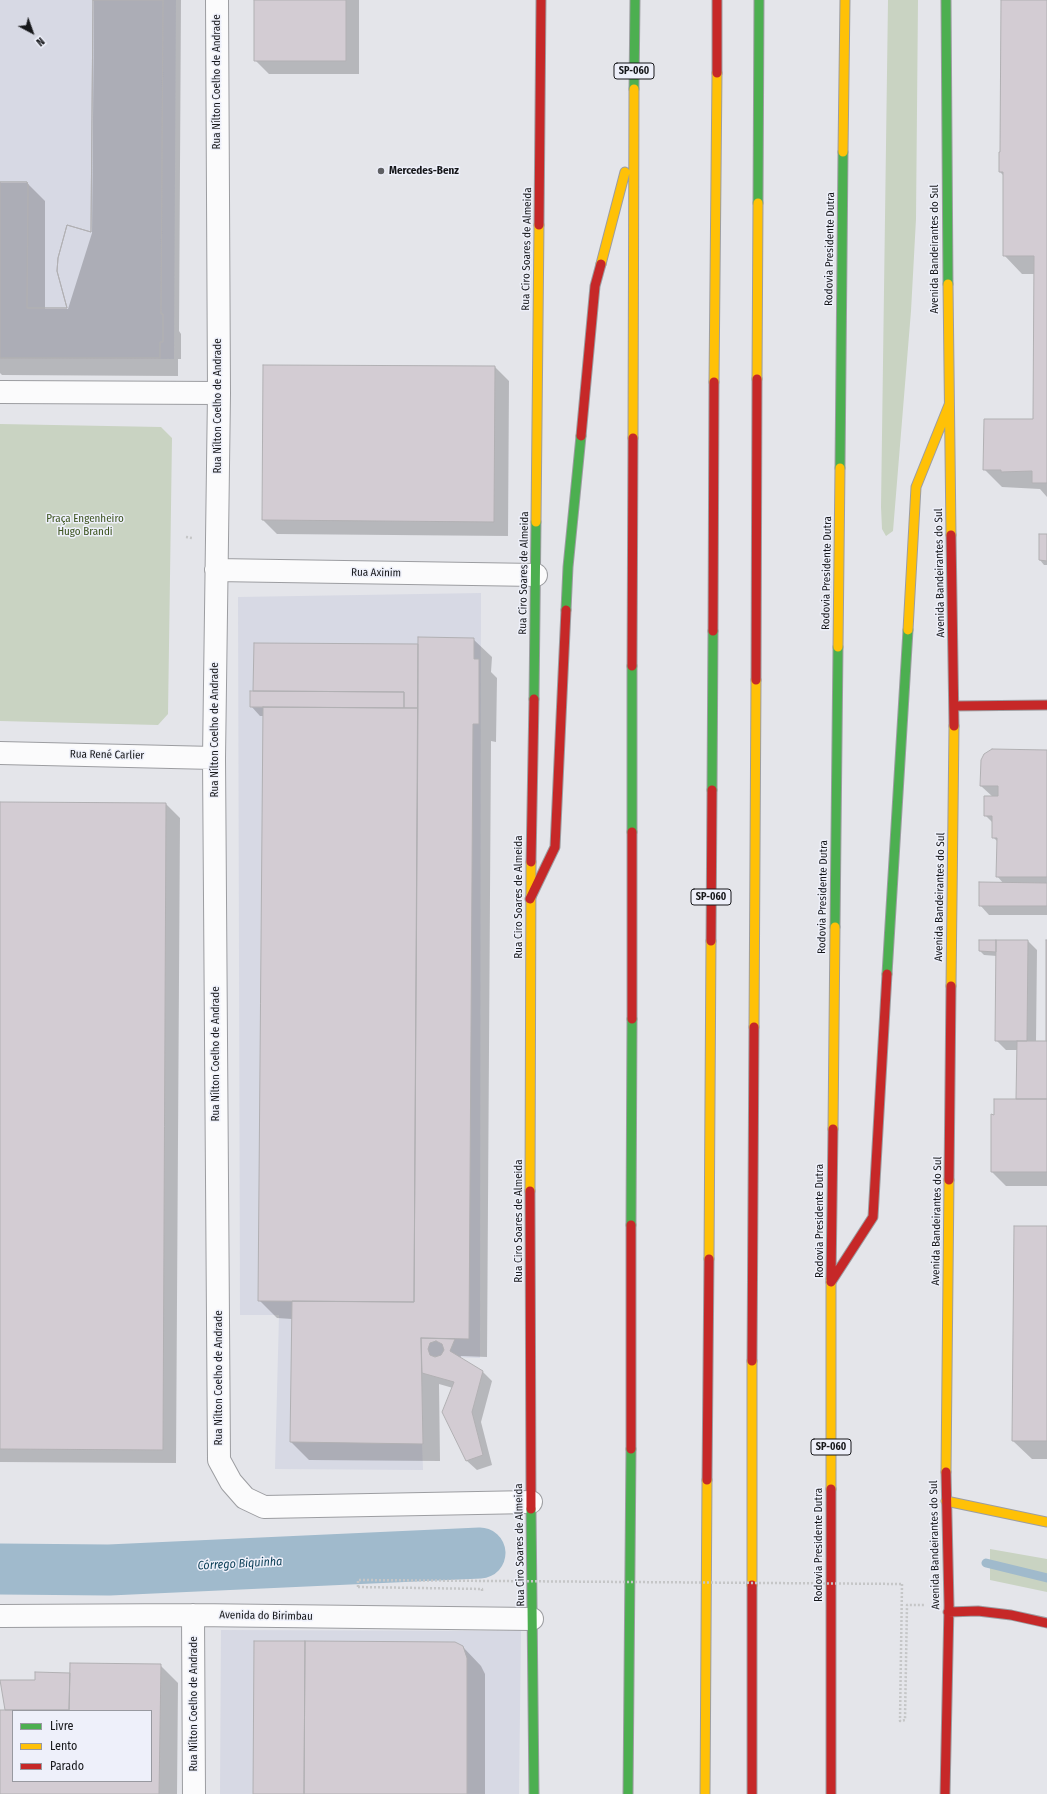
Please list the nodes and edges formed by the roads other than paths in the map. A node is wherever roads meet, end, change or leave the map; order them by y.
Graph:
1 (217, 0) edge
2 (541, 0) edge
3 (635, 0) edge
4 (717, 0) edge
5 (759, 0) edge
6 (845, 0) edge
7 (946, 0) edge
8 (633, 141) junction
9 (0, 392) edge
10 (219, 393) junction
11 (949, 405) junction
12 (216, 570) junction
13 (536, 575) junction
14 (1047, 705) edge
15 (954, 706) junction
16 (0, 753) edge
17 (214, 758) junction
18 (530, 899) junction
19 (831, 1282) junction
20 (946, 1501) junction
21 (531, 1502) junction
22 (1047, 1522) edge
23 (948, 1612) junction
24 (193, 1615) junction
25 (0, 1616) edge
26 (532, 1619) junction
27 (1047, 1623) edge
28 (194, 1794) edge
29 (534, 1794) edge
30 (628, 1794) edge
31 (705, 1794) edge
32 (752, 1794) edge
33 (831, 1794) edge
34 (945, 1794) edge

1 - 10 street, Rua Nílton Coelho de Andrade
2 - 13 main road, Rua Ciro Soares de Almeida
3 - 8 main road, SP-060
4 - 31 main road, SP-060
5 - 32 main road
6 - 19 main road, Rodovia Presidente Dutra / SP-060
7 - 11 main road, Avenida Bandeirantes do Sul
8 - 18 main road
8 - 30 main road, SP-060
9 - 10 street
10 - 12 street, Rua Nílton Coelho de Andrade
11 - 15 main road, Avenida Bandeirantes do Sul
11 - 19 main road
12 - 13 street, Rua Axinim
12 - 17 street, Rua Nílton Coelho de Andrade
13 - 18 main road, Rua Ciro Soares de Almeida
14 - 15 main road
15 - 20 main road, Avenida Bandeirantes do Sul
16 - 17 street, Rua René Carlier
17 - 21 street, Rua Nílton Coelho de Andrade
18 - 21 main road, Rua Ciro Soares de Almeida
19 - 33 main road, Rodovia Presidente Dutra / SP-060
20 - 22 main road
20 - 23 main road, Avenida Bandeirantes do Sul
21 - 26 main road, Rua Ciro Soares de Almeida
23 - 27 main road
23 - 34 main road, Avenida Bandeirantes do Sul
24 - 25 street, Avenida do Birimbau
24 - 26 street, Avenida do Birimbau
24 - 28 street, Rua Nílton Coelho de Andrade
26 - 29 main road, Rua Ciro Soares de Almeida

